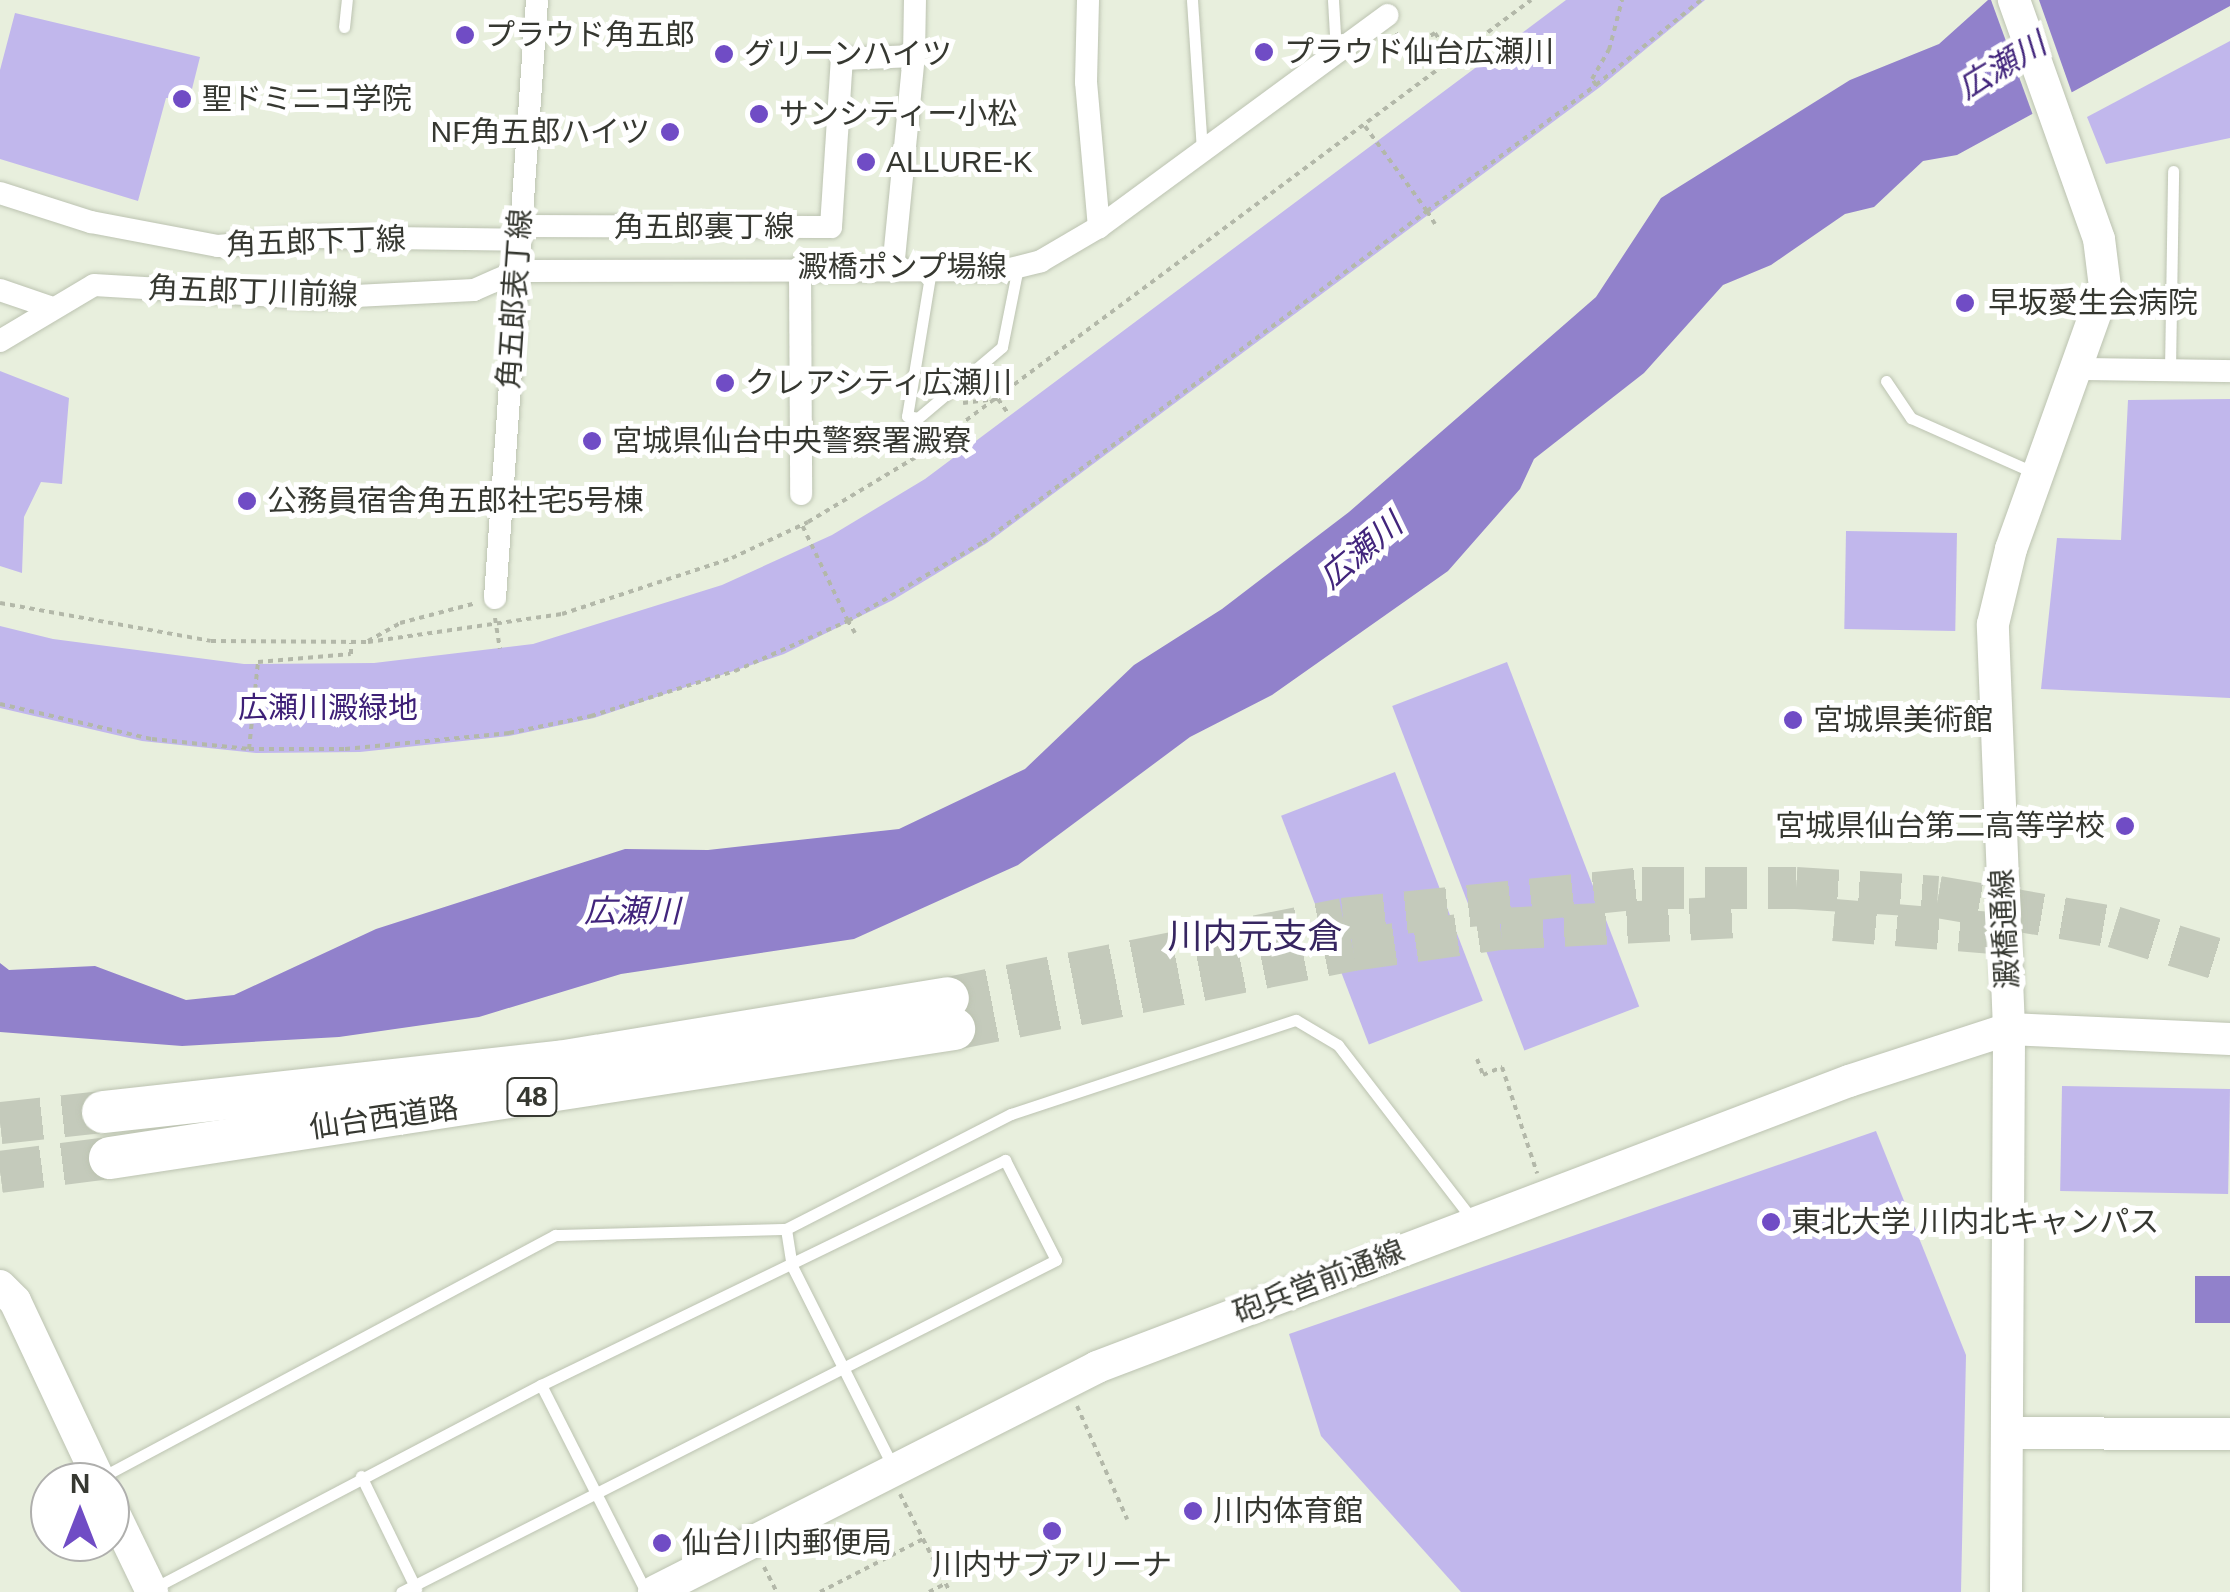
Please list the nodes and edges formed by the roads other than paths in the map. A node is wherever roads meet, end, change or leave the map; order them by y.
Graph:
1 (346, 0) edge
2 (536, 0) edge
3 (914, 0) edge
4 (1088, 0) edge
5 (1192, 0) edge
6 (1332, 0) edge
7 (2014, 0) edge
8 (1388, 15) road end
9 (344, 27) dead end
10 (1336, 52) junction
11 (914, 56) junction
12 (1202, 154) junction
13 (2173, 171) dead end
14 (0, 193) edge
15 (1099, 227) junction
16 (520, 233) junction
17 (1018, 267) junction
18 (800, 268) junction
19 (893, 269) junction
20 (932, 269) junction
21 (517, 271) junction
22 (0, 290) edge
23 (50, 308) junction
24 (0, 341) edge
25 (2079, 368) junction
26 (2170, 370) junction
27 (2230, 370) edge
28 (1886, 382) dead end
29 (2039, 475) junction
30 (806, 511) dead end
31 (493, 598) road end
32 (2009, 1030) junction
33 (2230, 1040) edge
34 (103, 1112) tunnel mouth
35 (110, 1158) tunnel mouth
36 (1475, 1223) junction
37 (786, 1229) junction
38 (792, 1266) junction
39 (5, 1300) edge
40 (842, 1370) junction
41 (541, 1385) junction
42 (2007, 1434) junction
43 (2230, 1434) edge
44 (89, 1462) edge
45 (130, 1474) edge
46 (361, 1476) junction
47 (895, 1478) junction
48 (592, 1493) junction
49 (130, 1545) edge
50 (416, 1589) edge
51 (152, 1591) edge
52 (401, 1592) edge
53 (646, 1592) edge
54 (654, 1592) edge
55 (2006, 1592) edge

1 - 9 lane
2 - 16 street, 角五郎表丁線
3 - 11 street
4 - 15 street
5 - 12 lane
6 - 10 lane
7 - 25 street, 澱橋通線
8 - 10 street, 澱橋ポンプ場線
10 - 12 street, 澱橋ポンプ場線
11 - 16 street, 角五郎裏丁線
11 - 19 street
12 - 15 street, 澱橋ポンプ場線
13 - 26 lane
14 - 16 street, 角五郎下丁線
15 - 17 street, 澱橋ポンプ場線
16 - 21 street, 角五郎表丁線
17 - 20 street, 澱橋ポンプ場線
17 - 20 lane
18 - 19 street, 澱橋ポンプ場線
18 - 21 street, 澱橋ポンプ場線
18 - 30 street
19 - 20 street, 澱橋ポンプ場線
21 - 23 street, 角五郎丁川前線
21 - 31 street, 角五郎表丁線
22 - 23 street
23 - 24 street, 角五郎丁川前線
25 - 26 street
25 - 29 street, 澱橋通線
26 - 27 street
28 - 29 lane
29 - 32 street, 澱橋通線
32 - 33 street
32 - 36 street, 砲兵営前通線
32 - 42 street, 澱橋通線
34 - 35 highway, 仙台西道路 / 48
36 - 37 lane
36 - 47 street, 砲兵営前通線
37 - 38 lane
37 - 45 lane
38 - 40 lane
38 - 40 lane
38 - 41 lane
39 - 44 street
40 - 47 lane
40 - 48 lane
41 - 46 lane
41 - 48 lane
42 - 43 street
42 - 55 street, 澱橋通線
46 - 50 lane
46 - 51 lane
47 - 54 street, 砲兵営前通線
48 - 50 lane
48 - 53 lane
49 - 51 street
50 - 52 lane

